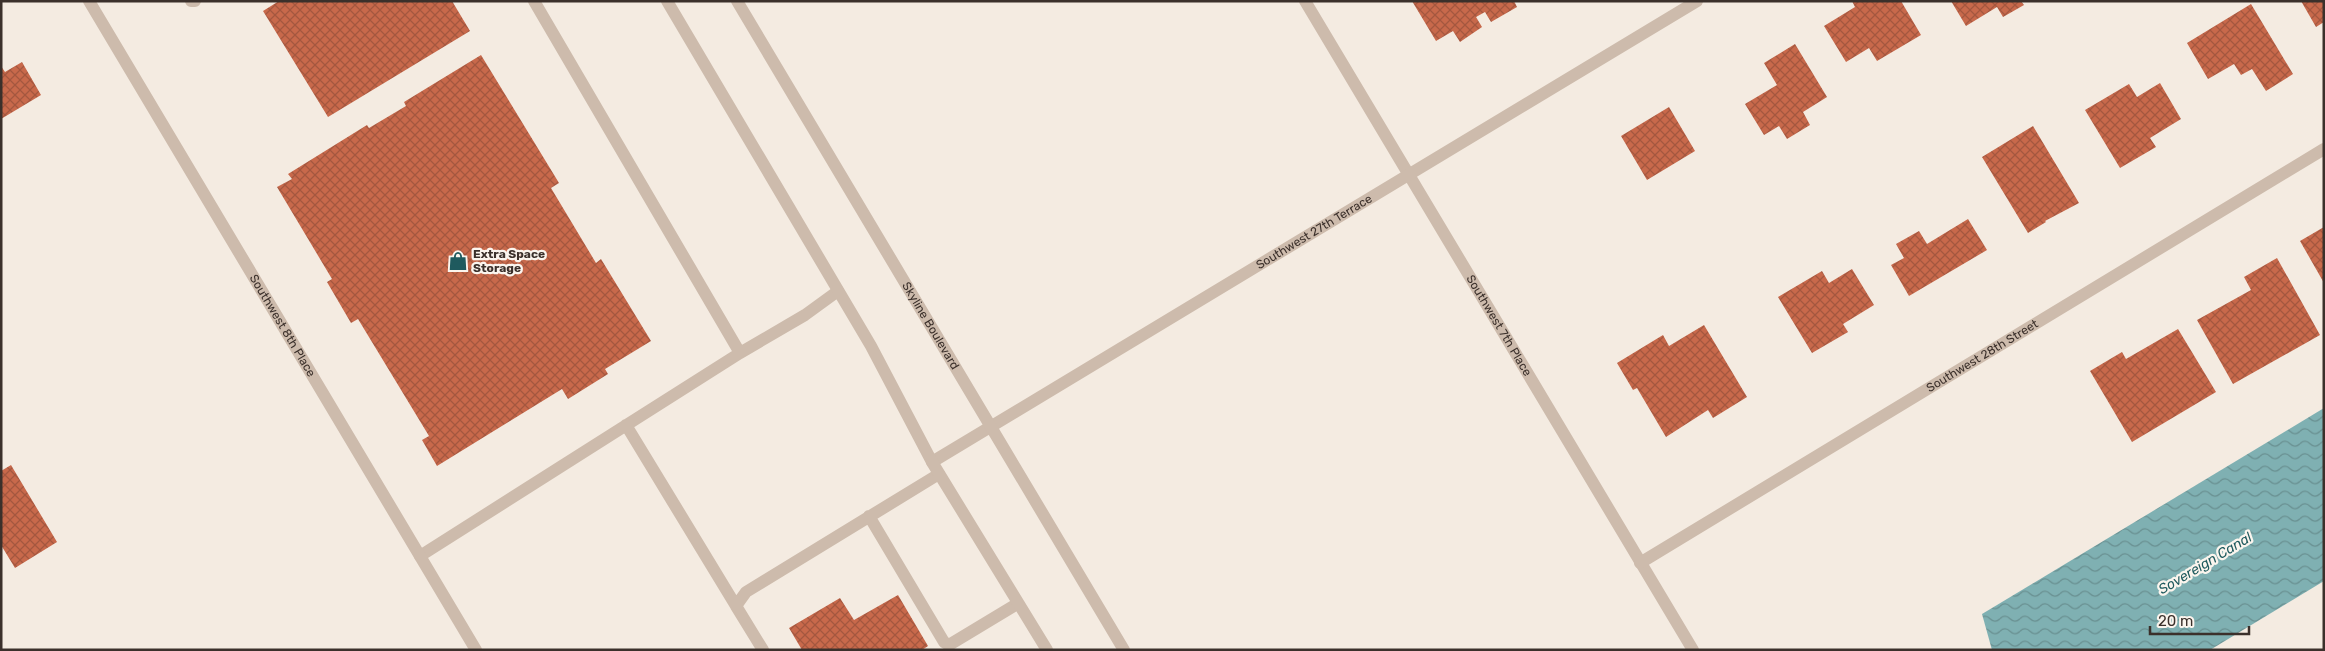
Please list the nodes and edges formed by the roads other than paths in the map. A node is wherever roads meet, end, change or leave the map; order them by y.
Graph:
1 (89, 1) edge
2 (534, 1) edge
3 (667, 1) edge
4 (737, 1) edge
5 (1305, 1) edge
6 (1697, 1) edge
7 (2324, 149) edge
8 (1408, 176) junction
9 (838, 291) junction
10 (740, 353) junction
11 (626, 425) junction
12 (991, 426) junction
13 (932, 462) junction
14 (939, 474) junction
15 (869, 516) junction
16 (420, 556) junction
17 (1640, 563) junction
18 (1017, 604) junction
19 (736, 606) junction
20 (476, 650) edge
21 (763, 650) edge
22 (1047, 650) edge
23 (1124, 650) edge
24 (1693, 650) edge

1 - 16 street, Southwest 8th Place
2 - 10 street
3 - 9 street
4 - 12 street, Skyline Boulevard
5 - 8 street, Southwest 7th Place
6 - 8 street, Southwest 27th Terrace
7 - 17 street, Southwest 28th Street
8 - 12 street, Southwest 27th Terrace
8 - 17 street, Southwest 7th Place
9 - 10 street
9 - 13 street
10 - 11 street
11 - 16 street
11 - 19 street
12 - 13 street, Southwest 27th Terrace
12 - 23 street, Skyline Boulevard
13 - 14 street
14 - 15 street
14 - 18 street
15 - 18 street
15 - 19 street
16 - 20 street, Southwest 8th Place
17 - 24 street, Southwest 7th Place
18 - 22 street
19 - 21 street

